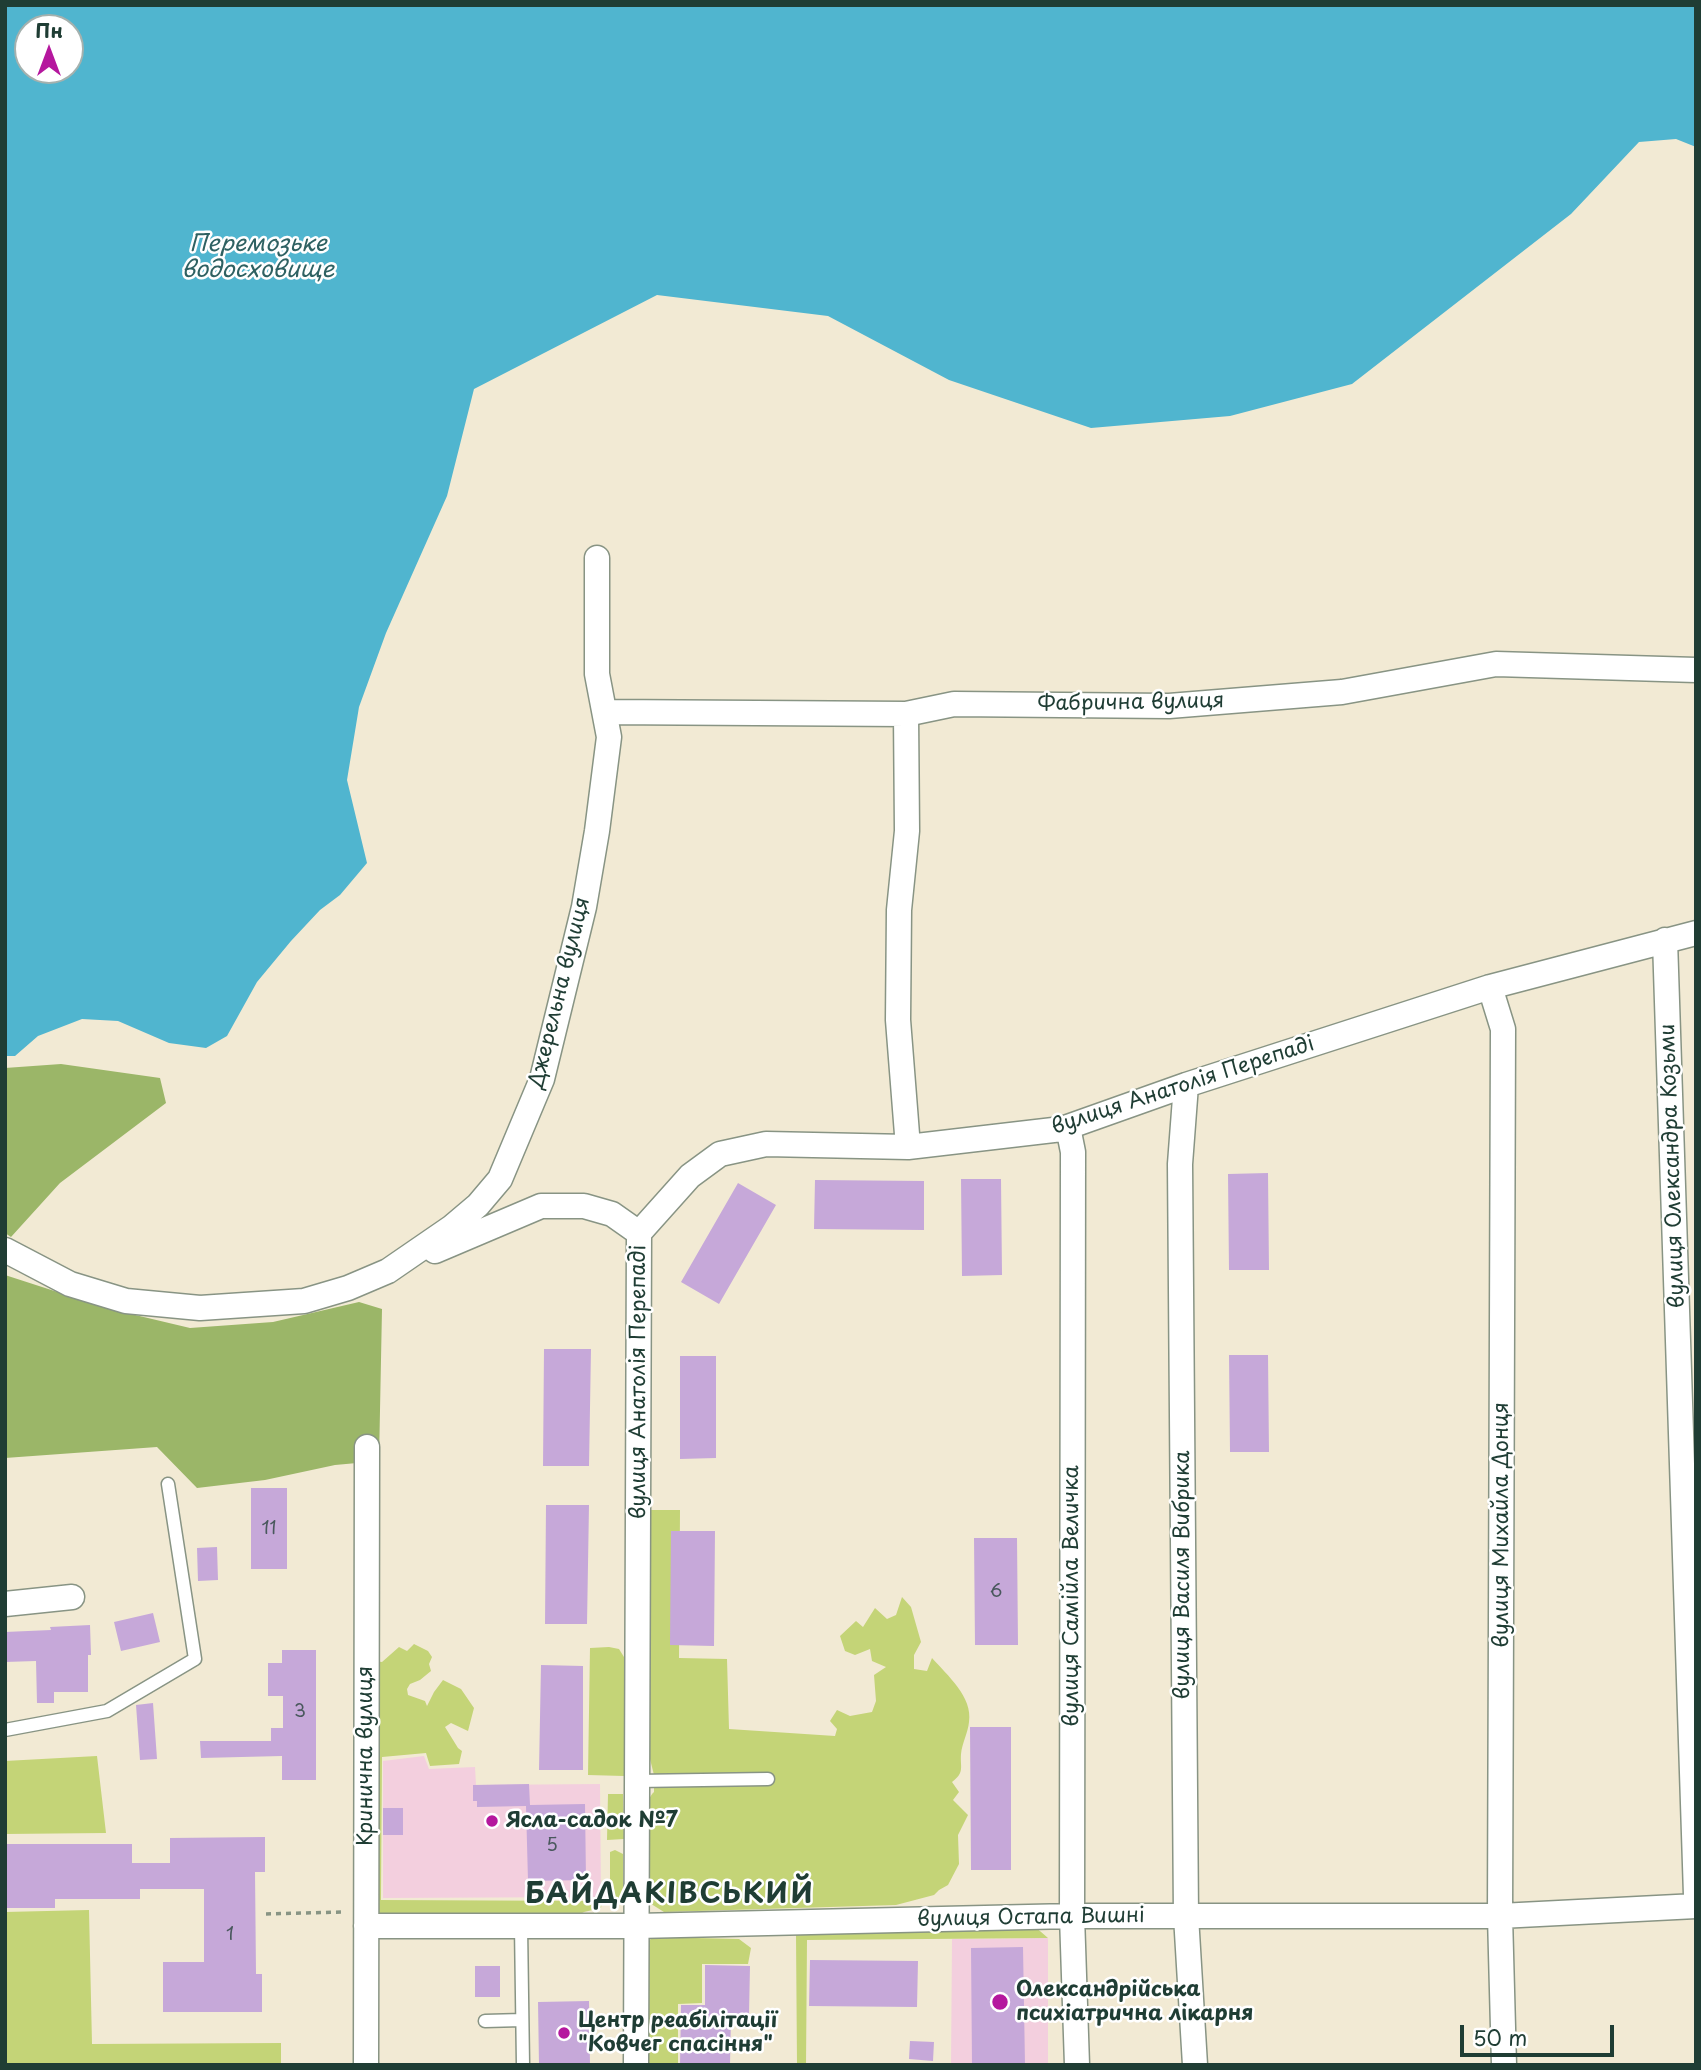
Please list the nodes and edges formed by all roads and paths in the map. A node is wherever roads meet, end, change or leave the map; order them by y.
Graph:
1 (597, 558) dead end
2 (1696, 670) edge
3 (606, 712) junction
4 (906, 714) junction
5 (1696, 933) edge
6 (1665, 940) junction
7 (1490, 987) junction
8 (1186, 1085) junction
9 (1068, 1127) junction
10 (908, 1147) junction
11 (639, 1233) junction
12 (5, 1250) edge
13 (388, 1271) junction
14 (367, 1447) dead end
15 (168, 1484) dead end
16 (72, 1597) dead end
17 (5, 1604) edge
18 (5, 1730) edge
19 (768, 1779) dead end
20 (637, 1781) junction
21 (1696, 1895) edge
22 (1696, 1906) edge
23 (266, 1914) dead end
24 (1072, 1916) junction
25 (1185, 1916) junction
26 (1500, 1916) junction
27 (366, 1919) junction
28 (521, 1926) junction
29 (637, 1926) junction
30 (522, 2020) junction
31 (485, 2021) dead end
32 (366, 2065) edge
33 (523, 2065) edge
34 (636, 2065) edge
35 (1077, 2065) edge
36 (1195, 2065) edge
37 (1503, 2065) edge

1 - 3 street, Джерельна вулиця
2 - 4 street, Фабрична вулиця
3 - 4 street, Фабрична вулиця
3 - 13 street, Джерельна вулиця
4 - 10 street
5 - 6 street, вулиця Анатолія Перепаді
6 - 7 street, вулиця Анатолія Перепаді
6 - 21 street, вулиця Олександра Козьми
7 - 8 street, вулиця Анатолія Перепаді
7 - 26 street, вулиця Михайла Донця
8 - 9 street, вулиця Анатолія Перепаді
8 - 25 street, вулиця Василя Вибрика
9 - 10 street, вулиця Анатолія Перепаді
9 - 24 street, вулиця Самійла Величка
10 - 11 street, вулиця Анатолія Перепаді
11 - 13 street
11 - 20 street, вулиця Анатолія Перепаді
12 - 13 street, Джерельна вулиця
14 - 27 street, Кринична вулиця
15 - 18 lane
16 - 17 street
19 - 20 lane
20 - 29 street, вулиця Анатолія Перепаді
22 - 26 street, вулиця Остапа Вишні
23 - 27 path
24 - 25 street, вулиця Остапа Вишні
24 - 29 street, вулиця Остапа Вишні
24 - 35 street, вулиця Самійла Величка
25 - 26 street, вулиця Остапа Вишні
25 - 36 street, вулиця Василя Вибрика
26 - 37 street, вулиця Михайла Донця
27 - 28 street, вулиця Остапа Вишні
27 - 32 street, Кринична вулиця
28 - 29 street, вулиця Остапа Вишні
28 - 30 lane
29 - 34 street, вулиця Анатолія Перепаді
30 - 31 lane
30 - 33 lane

